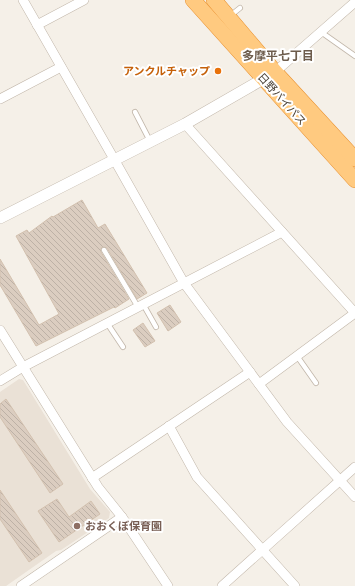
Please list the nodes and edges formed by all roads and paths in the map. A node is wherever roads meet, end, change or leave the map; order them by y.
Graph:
1 (23, 0) edge
2 (84, 0) edge
3 (193, 0) edge
4 (214, 0) edge
5 (355, 2) edge
6 (37, 24) junction
7 (321, 32) junction
8 (355, 56) edge
9 (61, 67) junction
10 (270, 75) junction
11 (0, 99) edge
12 (135, 112) dead end
13 (184, 124) junction
14 (150, 141) junction
15 (114, 159) junction
16 (355, 159) edge
17 (355, 180) edge
18 (0, 218) edge
19 (282, 232) junction
20 (104, 250) dead end
21 (184, 283) junction
22 (141, 306) junction
23 (355, 313) edge
24 (108, 323) junction
25 (156, 327) dead end
26 (0, 330) edge
27 (123, 347) dead end
28 (297, 356) junction
29 (23, 367) junction
30 (250, 372) junction
31 (0, 381) edge
32 (316, 383) dead end
33 (259, 384) junction
34 (169, 426) junction
35 (355, 467) edge
36 (92, 478) junction
37 (340, 480) junction
38 (355, 497) edge
39 (122, 517) junction
40 (262, 550) junction
41 (31, 583) edge
42 (20, 586) edge
43 (168, 586) edge
44 (222, 586) edge
45 (295, 586) edge

1 - 6 street
2 - 6 street
3 - 10 highway, 日野バイパス
4 - 10 highway, 日野バイパス
5 - 7 street
6 - 9 street
7 - 8 lane
7 - 10 street
9 - 11 street
9 - 15 street
10 - 13 street
10 - 16 highway, 日野バイパス
10 - 17 highway, 日野バイパス
12 - 14 lane
13 - 14 street
13 - 19 street
14 - 15 street
15 - 18 street
15 - 21 street
19 - 21 street
19 - 23 street
20 - 22 lane
21 - 22 street
21 - 30 street
22 - 24 street
22 - 25 lane
23 - 28 street
24 - 27 lane
24 - 29 street
26 - 29 street
28 - 32 lane
28 - 33 street
29 - 31 street
29 - 36 street
30 - 33 street
30 - 34 street
33 - 37 street
34 - 36 street
34 - 40 street
35 - 37 street
36 - 39 street
37 - 38 street
37 - 40 street
39 - 41 street
39 - 43 street
40 - 44 street
40 - 45 street
41 - 42 street

